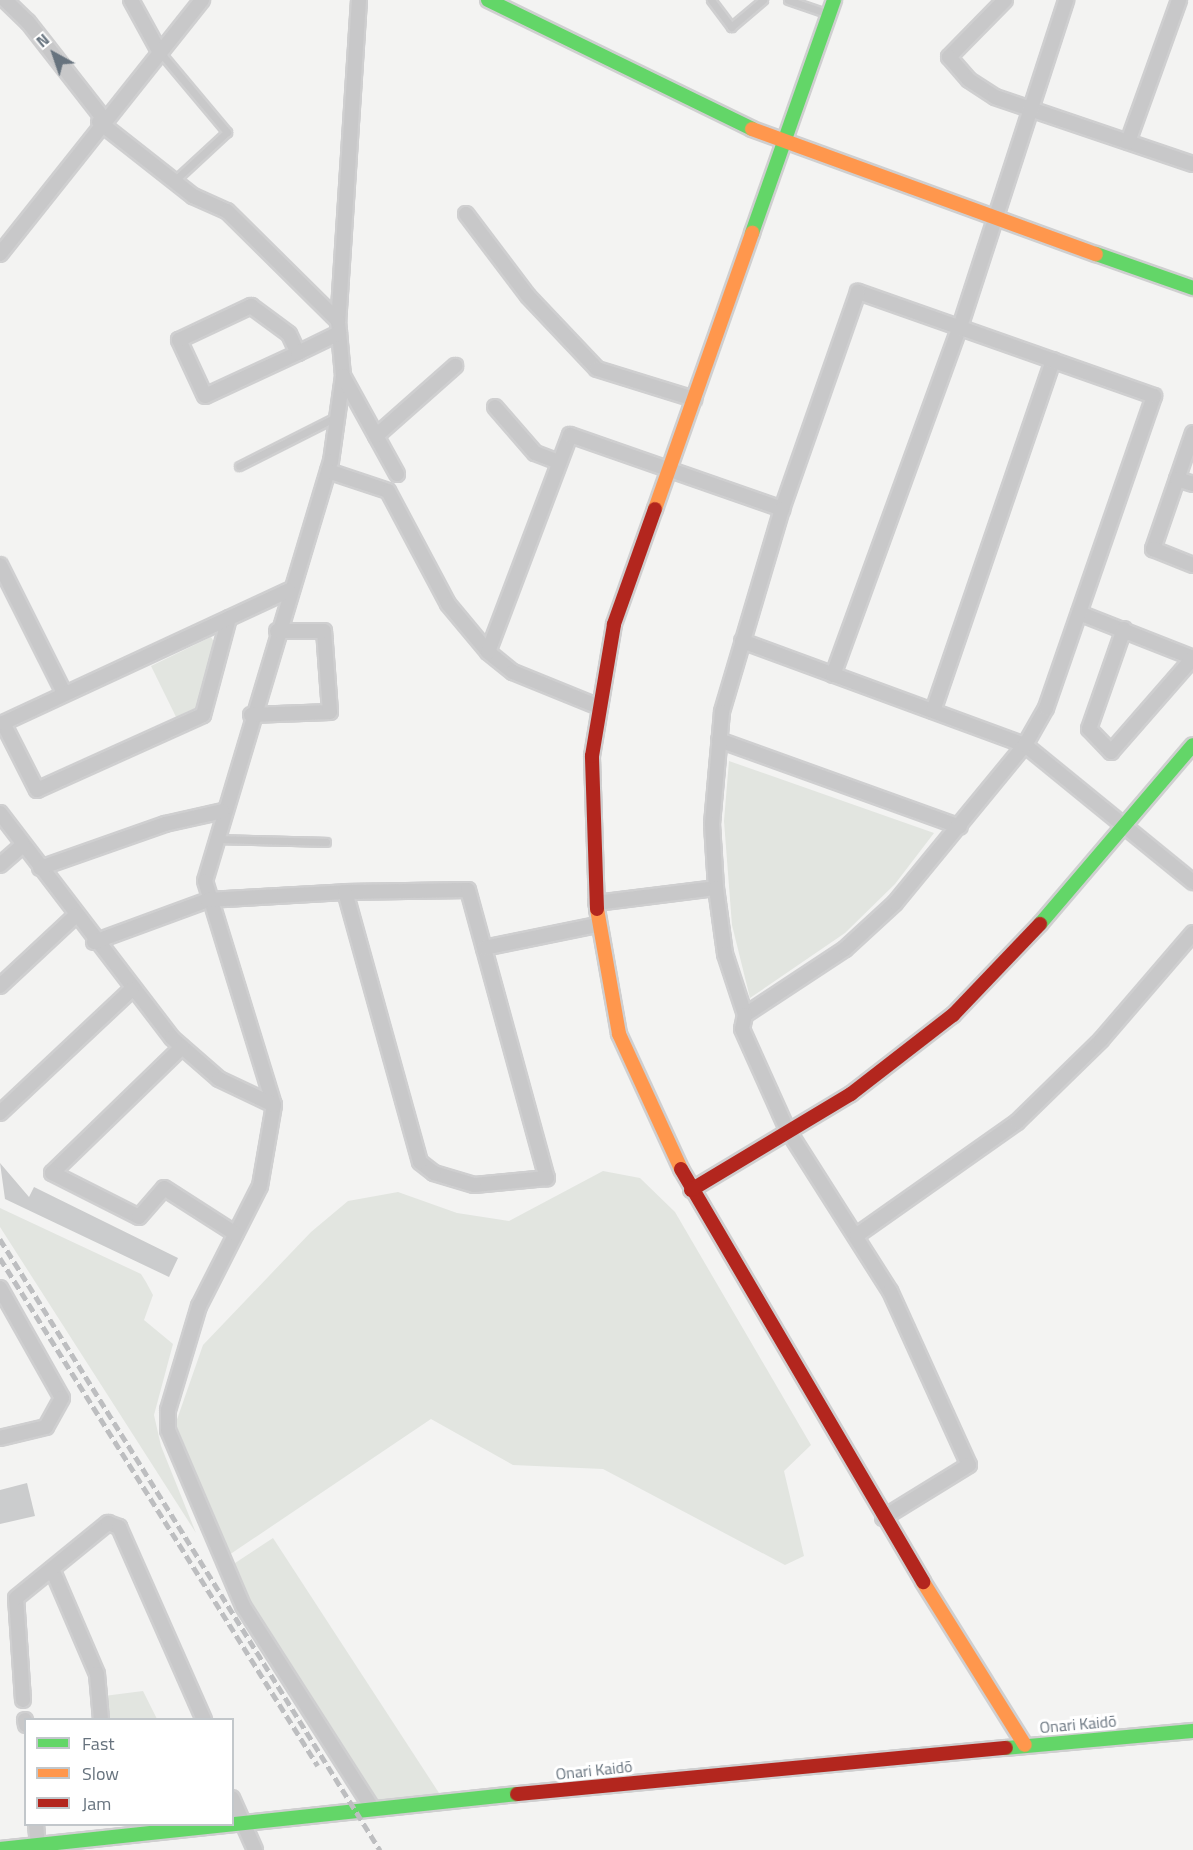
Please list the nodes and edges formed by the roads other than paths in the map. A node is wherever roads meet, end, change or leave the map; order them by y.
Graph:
1 (5, 0) edge
2 (131, 0) edge
3 (202, 0) edge
4 (359, 0) edge
5 (488, 0) edge
6 (711, 0) edge
7 (763, 0) edge
8 (788, 0) edge
9 (834, 0) edge
10 (1005, 0) edge
11 (1066, 0) edge
12 (1179, 0) edge
13 (829, 14) junction
14 (159, 51) junction
15 (1030, 108) junction
16 (101, 120) junction
17 (1128, 142) junction
18 (782, 143) junction
19 (1193, 164) edge
20 (174, 181) junction
21 (466, 214) dead end
22 (995, 218) junction
23 (0, 254) edge
24 (1193, 288) edge
25 (339, 327) junction
26 (960, 327) junction
27 (298, 353) junction
28 (1053, 360) junction
29 (455, 366) dead end
30 (343, 376) junction
31 (694, 399) junction
32 (495, 407) dead end
33 (338, 416) junction
34 (1193, 433) edge
35 (376, 436) junction
36 (559, 462) junction
37 (239, 466) dead end
38 (672, 468) junction
39 (328, 471) junction
40 (397, 474) dead end
41 (1177, 479) junction
42 (1193, 484) edge
43 (782, 510) junction
44 (0, 565) edge
45 (1193, 565) edge
46 (289, 590) junction
47 (1079, 613) junction
48 (229, 618) junction
49 (1124, 629) junction
50 (277, 631) junction
51 (742, 641) junction
52 (488, 652) junction
53 (1193, 658) edge
54 (833, 675) junction
55 (64, 693) junction
56 (599, 707) junction
57 (933, 711) junction
58 (251, 715) junction
59 (719, 740) junction
60 (1025, 745) junction
61 (1193, 745) edge
62 (223, 811) junction
63 (0, 813) edge
64 (1125, 825) junction
65 (960, 827) junction
66 (215, 839) junction
67 (326, 842) dead end
68 (23, 844) junction
69 (0, 865) edge
70 (40, 868) junction
71 (1193, 882) edge
72 (716, 888) junction
73 (345, 892) junction
74 (208, 900) junction
75 (596, 903) junction
76 (75, 916) junction
77 (597, 925) junction
78 (1193, 933) edge
79 (94, 942) junction
80 (484, 948) junction
81 (0, 986) edge
82 (131, 990) junction
83 (745, 1015) junction
84 (182, 1047) junction
85 (274, 1105) junction
86 (0, 1113) edge
87 (787, 1129) junction
88 (691, 1190) junction
89 (236, 1234) junction
90 (857, 1235) junction
91 (0, 1288) edge
92 (0, 1438) edge
93 (883, 1518) junction
94 (52, 1569) junction
95 (23, 1700) dead end
96 (102, 1718) edge
97 (204, 1718) edge
98 (1193, 1731) edge
99 (1025, 1745) junction
100 (234, 1803) edge
101 (372, 1808) junction
102 (243, 1824) junction
103 (36, 1826) edge
104 (112, 1826) edge
105 (234, 1826) edge
106 (234, 1826) edge
107 (114, 1839) junction
108 (38, 1846) junction
109 (0, 1849) edge
110 (255, 1850) edge

1 - 16 street
2 - 14 street
3 - 14 street
4 - 25 street
5 - 18 street
6 - 7 lane
8 - 13 lane
9 - 13 street
10 - 15 street
11 - 15 street
12 - 17 street
13 - 18 street
14 - 16 street
14 - 20 lane
15 - 17 street
15 - 22 street
16 - 20 street
16 - 23 street
17 - 19 street
18 - 22 street
18 - 31 street
20 - 25 street
21 - 31 street
22 - 24 street
22 - 26 street
25 - 27 street
25 - 30 street
26 - 28 street
26 - 43 street
26 - 54 street
27 - 27 street
28 - 47 street
28 - 57 street
29 - 35 street
30 - 33 street
30 - 35 street
31 - 38 street
32 - 36 street
33 - 37 lane
33 - 39 street
34 - 41 street
35 - 40 street
36 - 38 street
36 - 52 street
38 - 43 street
38 - 56 street
39 - 46 street
39 - 52 street
41 - 42 street
41 - 45 street
43 - 51 street
44 - 55 street
46 - 48 street
46 - 50 street
47 - 49 street
47 - 60 street
48 - 55 street
48 - 55 street
49 - 53 street
49 - 53 street
50 - 58 street
50 - 58 street
51 - 54 street
51 - 59 street
52 - 56 street
54 - 57 street
56 - 75 street
57 - 60 street
58 - 62 street
59 - 65 street
59 - 72 street
60 - 64 street
60 - 65 street
61 - 64 street
62 - 66 street
62 - 70 street
63 - 68 street
64 - 71 street
64 - 87 street
65 - 83 street
66 - 67 lane
66 - 74 street
68 - 69 street
68 - 70 street
70 - 76 street
72 - 75 street
72 - 83 street
73 - 74 street
73 - 80 street
73 - 80 street
74 - 79 street
74 - 85 street
75 - 77 street
76 - 79 street
76 - 81 street
77 - 80 street
77 - 88 street
78 - 90 street
79 - 82 street
82 - 84 street
82 - 86 street
83 - 87 street
84 - 85 street
84 - 89 street
85 - 89 street
87 - 88 street
87 - 90 street
88 - 93 street
89 - 101 street
90 - 93 street
91 - 92 street
93 - 99 street
94 - 95 street
94 - 96 street
94 - 97 street
98 - 99 street, Onari Kaidō
99 - 101 street, Onari Kaidō
100 - 102 street
101 - 102 street, Onari Kaidō
102 - 105 street, Onari Kaidō
102 - 110 street
103 - 108 street
104 - 107 street
106 - 107 street, Onari Kaidō
107 - 108 street, Onari Kaidō
108 - 109 street, Onari Kaidō

